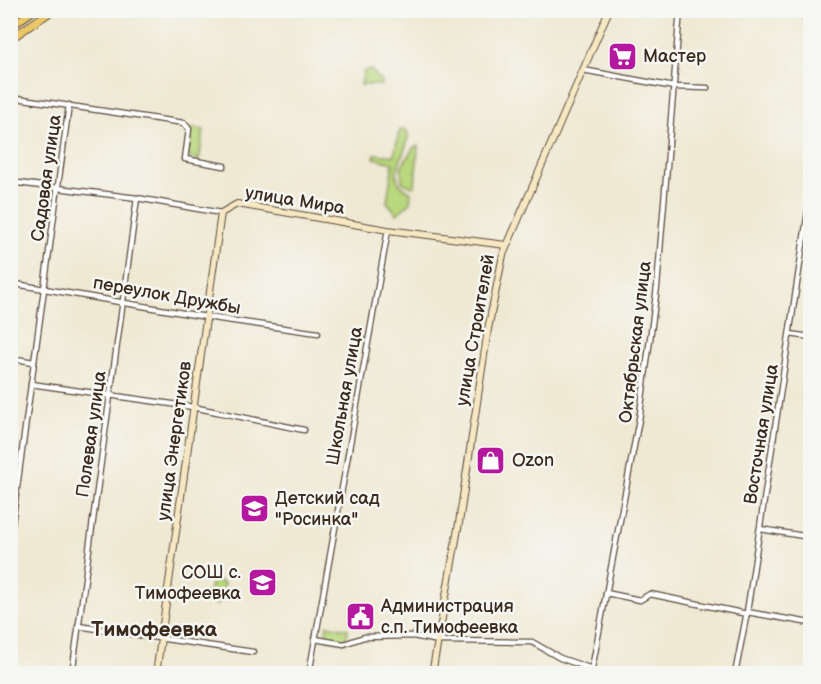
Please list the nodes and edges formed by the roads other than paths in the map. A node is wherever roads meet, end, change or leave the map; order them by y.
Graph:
1 (34, 10) edge
2 (52, 10) edge
3 (609, 10) edge
4 (680, 10) edge
5 (752, 10) edge
6 (810, 16) edge
7 (10, 27) edge
8 (10, 39) edge
9 (582, 70) junction
10 (674, 87) junction
11 (707, 88) dead end
12 (10, 98) edge
13 (69, 105) junction
14 (224, 166) dead end
15 (10, 182) edge
16 (58, 187) junction
17 (137, 198) junction
18 (810, 198) edge
19 (221, 213) junction
20 (388, 230) junction
21 (506, 244) junction
22 (10, 283) edge
23 (44, 288) junction
24 (122, 303) junction
25 (206, 317) junction
26 (318, 333) dead end
27 (790, 334) junction
28 (810, 337) edge
29 (10, 358) edge
30 (34, 362) junction
31 (31, 384) junction
32 (110, 397) junction
33 (193, 407) junction
34 (304, 430) dead end
35 (760, 529) junction
36 (810, 537) edge
37 (10, 539) edge
38 (606, 593) junction
39 (747, 613) junction
40 (810, 623) edge
41 (78, 626) junction
42 (161, 638) junction
43 (315, 639) junction
44 (439, 641) junction
45 (253, 652) dead end
46 (592, 671) edge
47 (72, 674) edge
48 (156, 674) edge
49 (309, 674) edge
50 (432, 674) edge
51 (735, 674) edge

1 - 7 main road
2 - 8 main road
3 - 9 street, улица Строителей
4 - 10 street, Октябрьская улица
5 - 6 street
9 - 10 street
9 - 21 street, улица Строителей
10 - 11 street
10 - 38 street, Октябрьская улица
12 - 13 street
13 - 14 street
13 - 16 street, Садовая улица
15 - 16 street, улица Мира
16 - 17 street, улица Мира
16 - 23 street, Садовая улица
17 - 19 street, улица Мира
17 - 24 street, Полевая улица
18 - 27 street, Восточная улица
19 - 20 street, улица Мира
19 - 25 street, улица Энергетиков
20 - 21 street, улица Мира
20 - 43 street, Школьная улица
21 - 44 street, улица Строителей
22 - 23 street, переулок Дружбы
23 - 24 street, переулок Дружбы
23 - 30 street, Садовая улица
24 - 25 street, переулок Дружбы
24 - 32 street, Полевая улица
25 - 26 street, переулок Дружбы
25 - 33 street, улица Энергетиков
27 - 28 street
27 - 35 street, Восточная улица
29 - 30 street
30 - 31 street, Садовая улица
31 - 32 street
31 - 37 street, Садовая улица
32 - 33 street
32 - 41 street, Полевая улица
33 - 34 street
33 - 42 street, улица Энергетиков
35 - 36 street
35 - 39 street, Восточная улица
38 - 39 street
38 - 46 street, Октябрьская улица
39 - 40 street
39 - 51 street, Восточная улица
41 - 42 street
41 - 47 street, Полевая улица
42 - 45 street
42 - 48 street, улица Энергетиков
43 - 44 street
43 - 49 street, Школьная улица
44 - 46 street
44 - 50 street, улица Строителей

